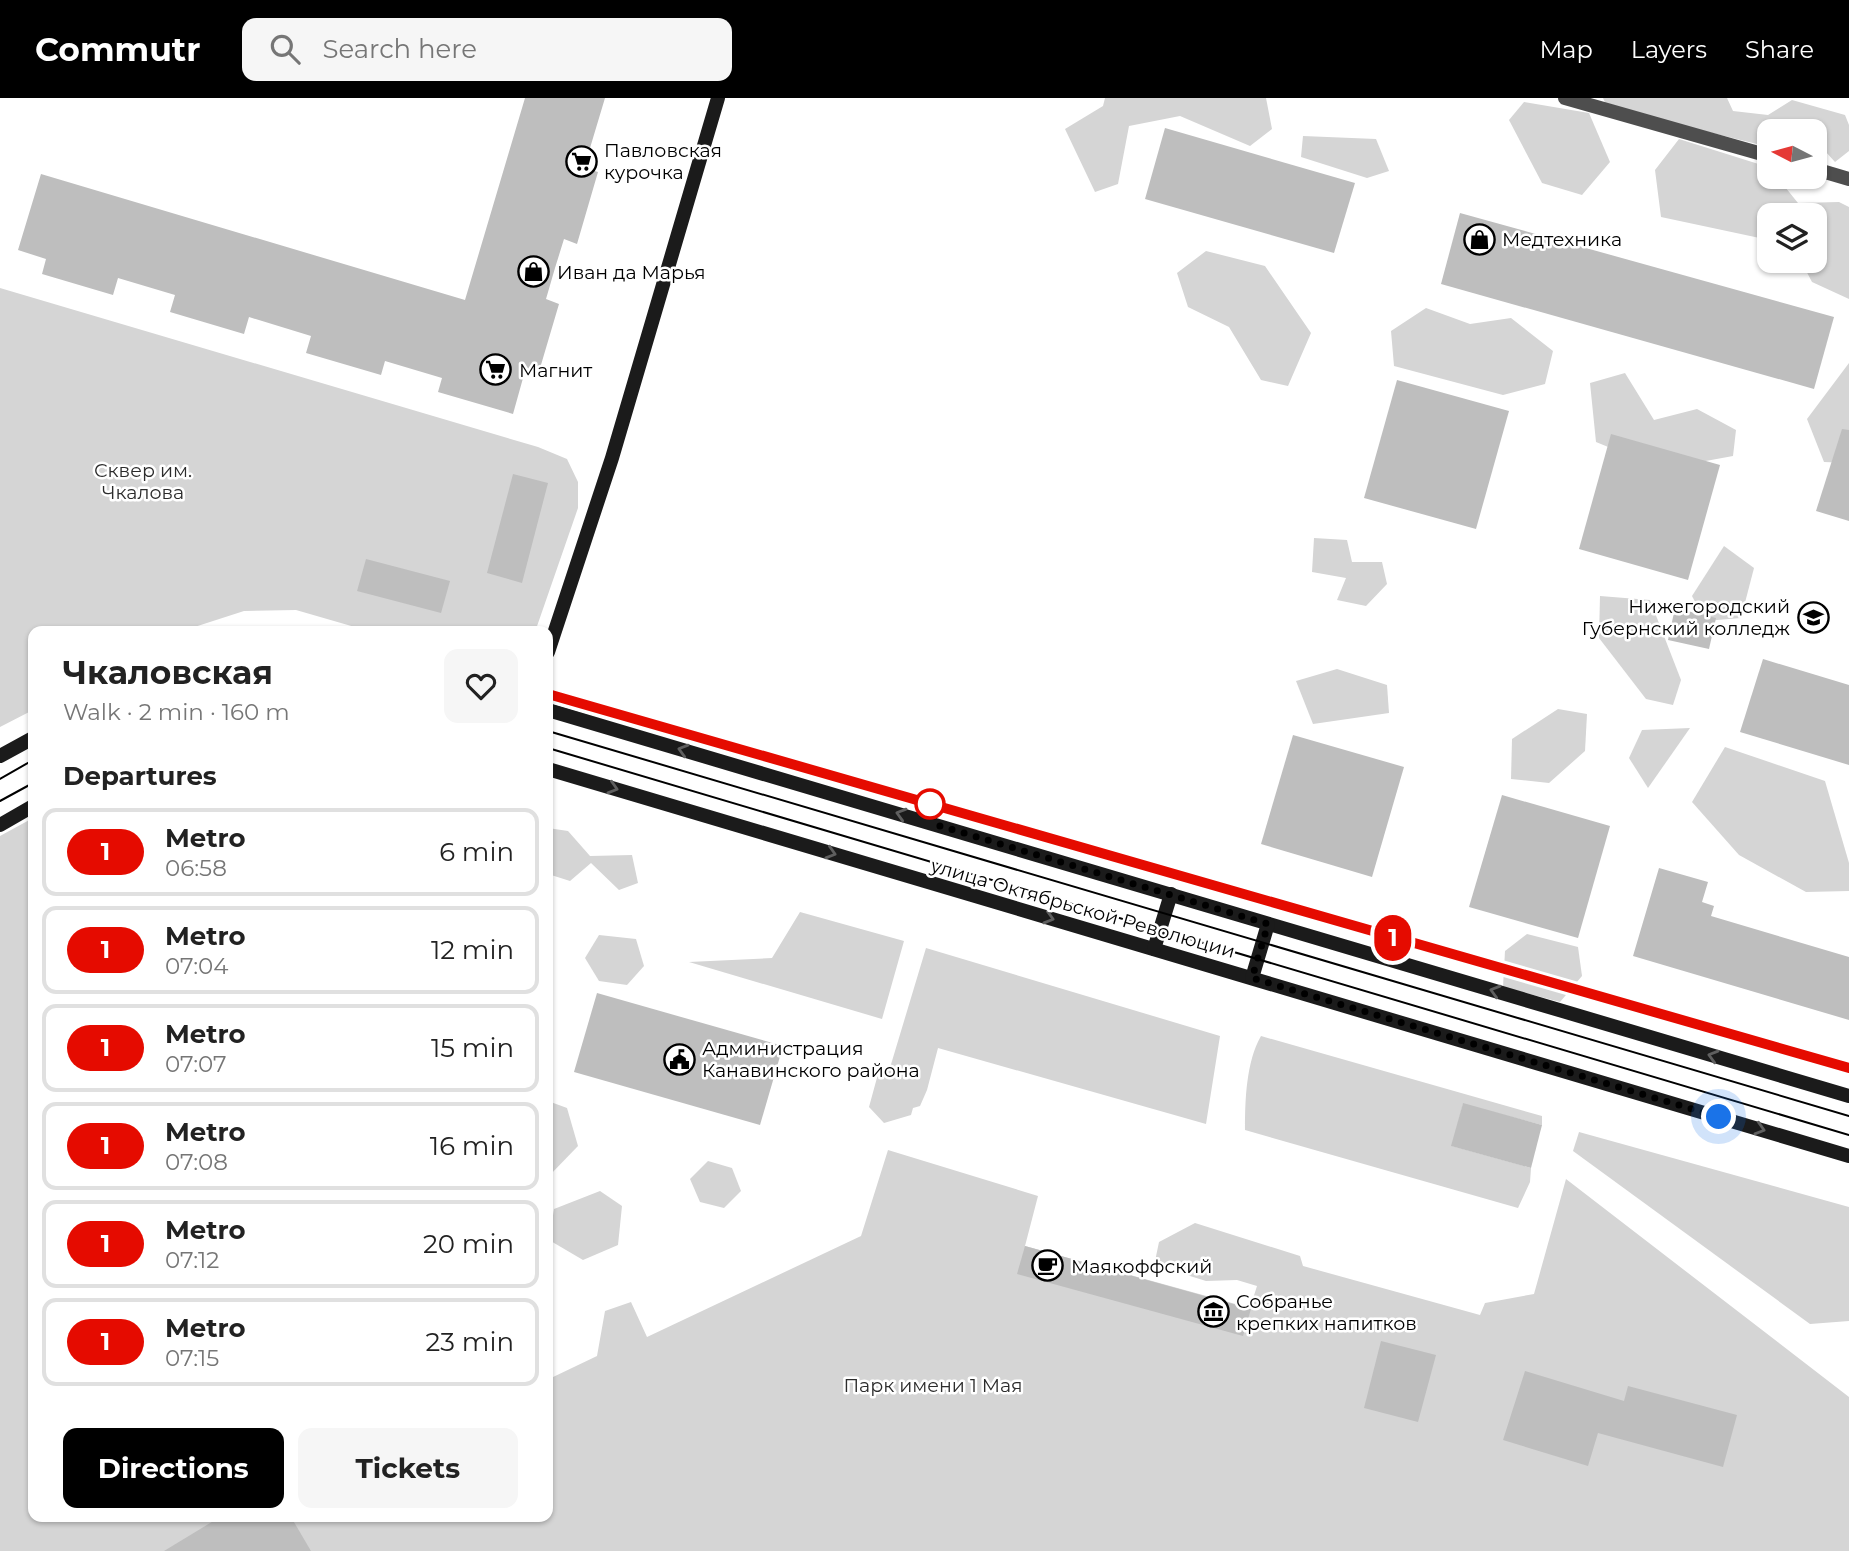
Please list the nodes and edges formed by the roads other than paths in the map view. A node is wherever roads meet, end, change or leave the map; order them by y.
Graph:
1 (718, 98) edge
2 (1565, 98) edge
3 (1757, 153) edge
4 (1827, 173) edge
5 (1849, 179) edge
6 (553, 637) edge
7 (553, 711) edge
8 (28, 740) edge
9 (0, 756) edge
10 (553, 770) edge
11 (28, 809) edge
12 (0, 825) edge
13 (1171, 894) junction
14 (1268, 924) junction
15 (1154, 949) junction
16 (1252, 978) junction
17 (1849, 1096) edge
18 (1849, 1156) edge

1 - 6 main road
2 - 3 street
4 - 5 street
13 -> 7 main road, улица Октябрьской Революции
8 - 9 main road
10 -> 15 main road, улица Октябрьской Революции
11 - 12 main road
13 - 14 main road, улица Октябрьской Революции
13 - 15 main road
14 - 16 main road
17 -> 14 main road, улица Октябрьской Революции
15 - 16 main road, улица Октябрьской Революции
16 -> 18 main road, улица Октябрьской Революции

